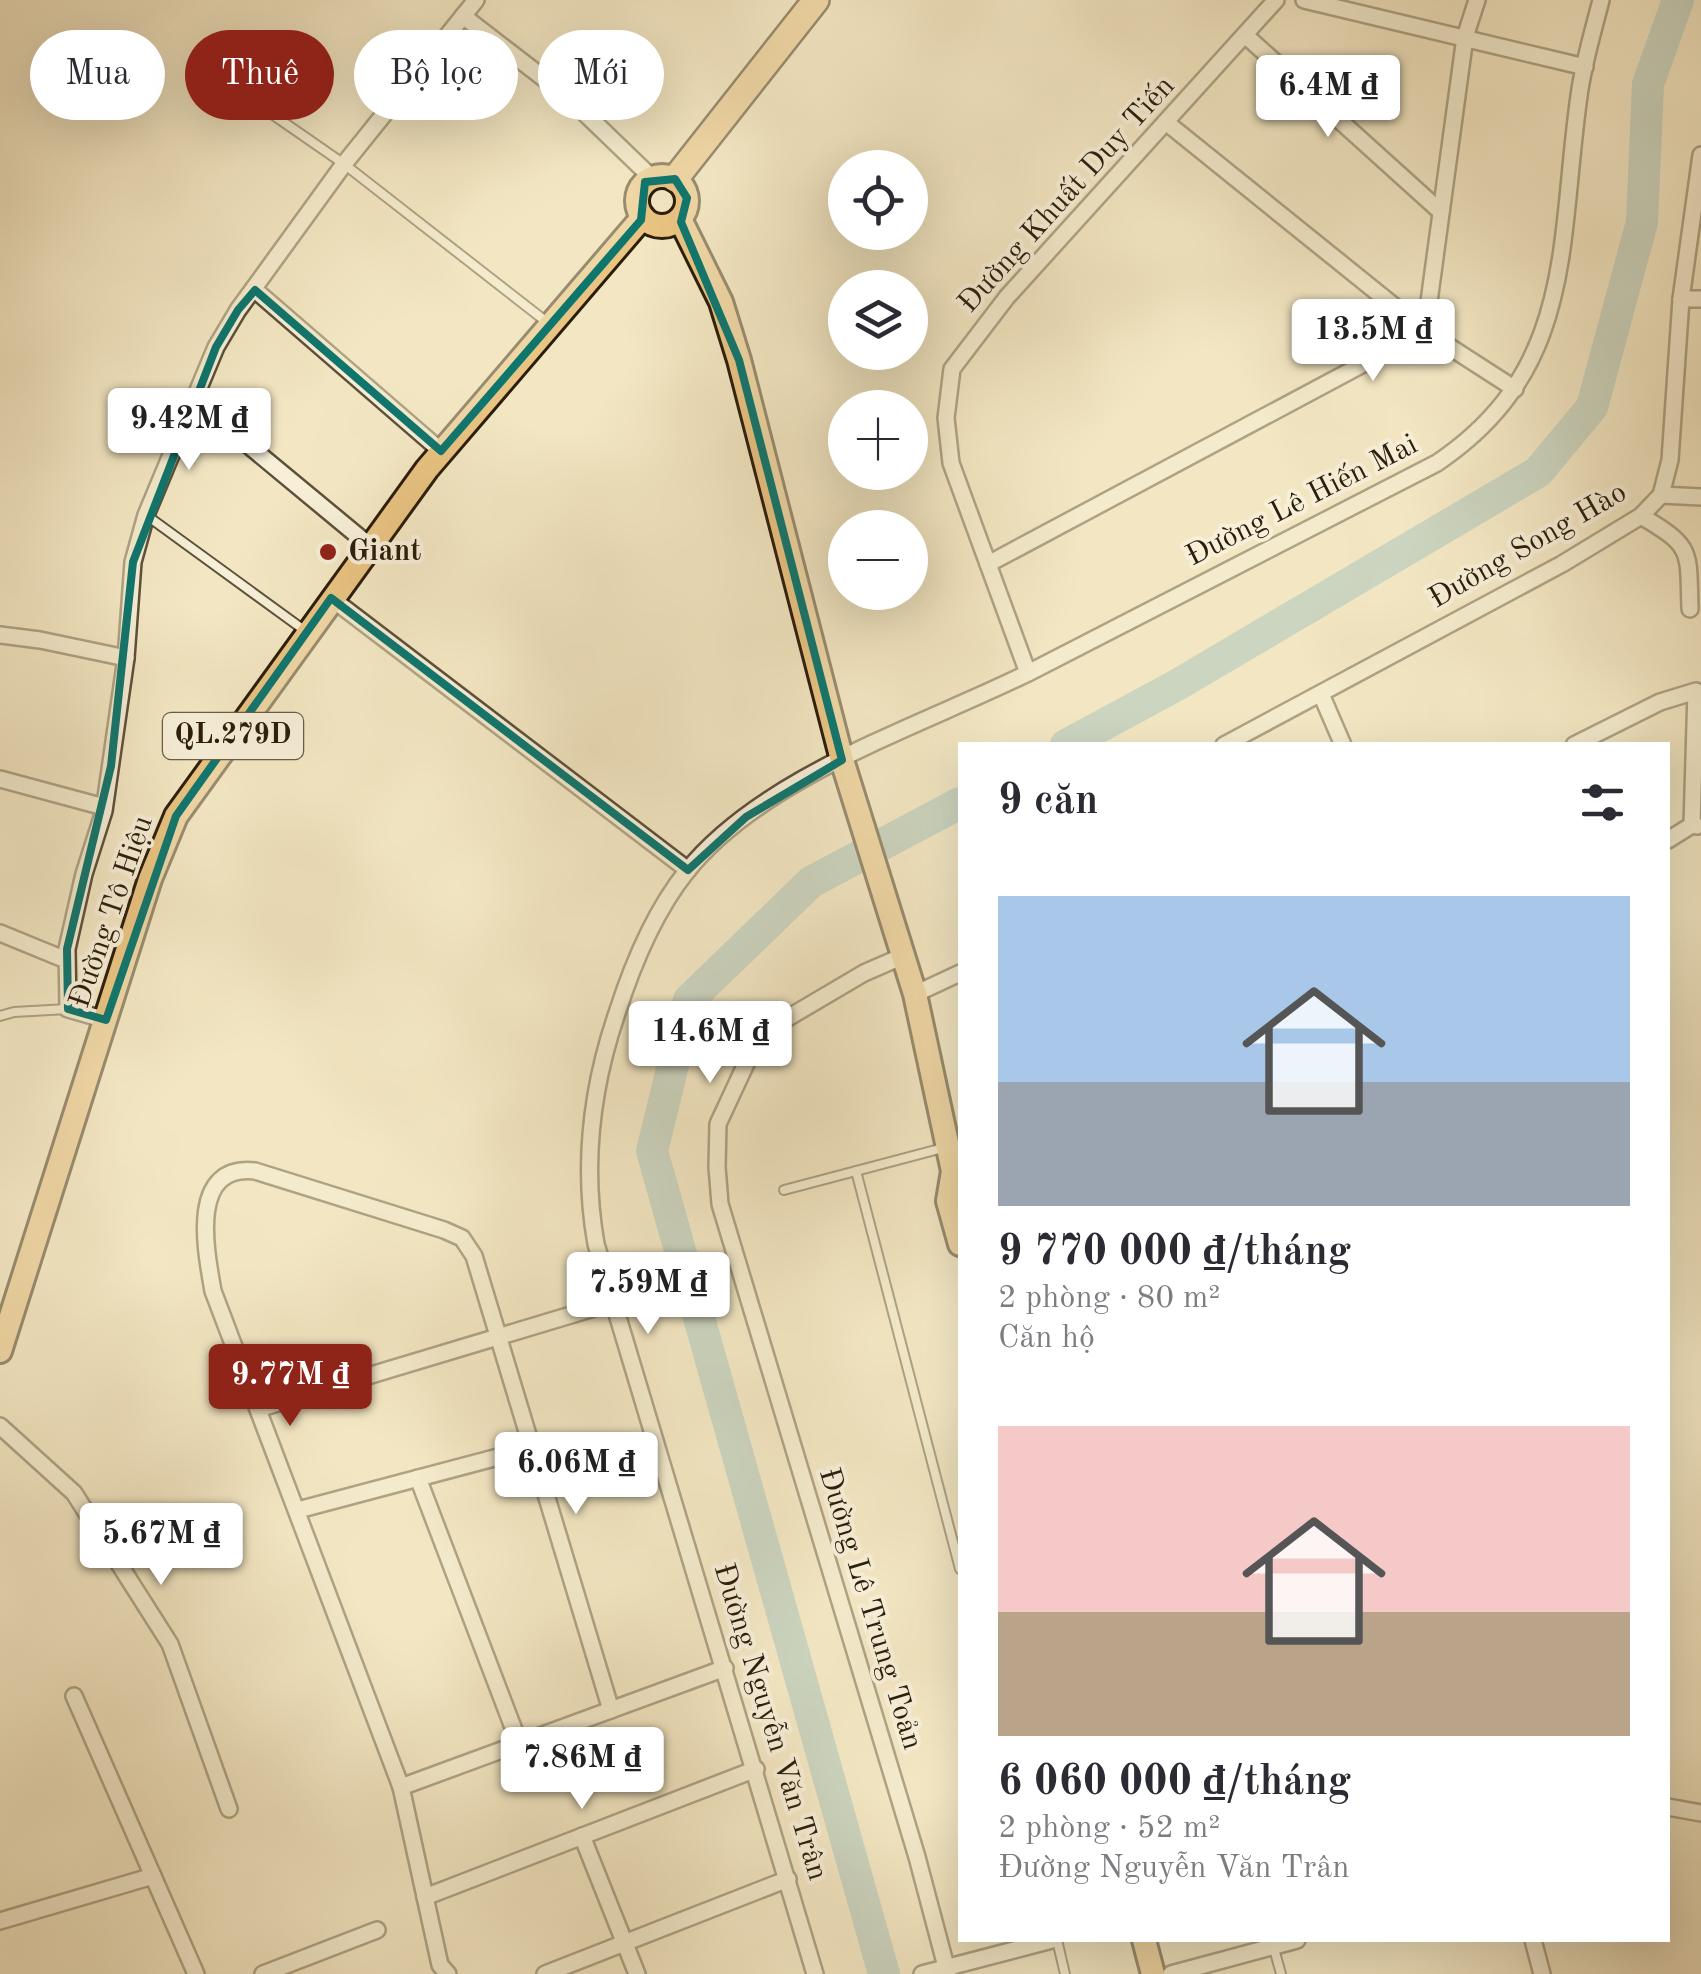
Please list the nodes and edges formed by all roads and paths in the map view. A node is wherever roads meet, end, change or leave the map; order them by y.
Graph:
1 (476, 0) edge
2 (816, 0) edge
3 (1276, 0) edge
4 (1304, 0) edge
5 (1477, 0) edge
6 (1601, 0) edge
7 (464, 16) junction
8 (1245, 35) junction
9 (1465, 36) junction
10 (1585, 66) junction
11 (281, 120) edge
12 (1168, 123) junction
13 (1701, 156) edge
14 (344, 164) junction
15 (663, 179) junction
16 (1441, 212) junction
17 (643, 218) junction
18 (680, 219) junction
19 (255, 290) junction
20 (1681, 299) junction
21 (1701, 299) edge
22 (552, 326) junction
23 (1424, 331) junction
24 (1515, 389) junction
25 (195, 401) junction
26 (442, 452) junction
27 (1661, 495) junction
28 (1701, 497) edge
29 (146, 515) junction
30 (1642, 516) junction
31 (370, 546) junction
32 (988, 564) junction
33 (331, 598) junction
34 (1690, 609) dead end
35 (306, 632) junction
36 (0, 635) edge
37 (126, 658) junction
38 (1028, 673) junction
39 (1698, 687) edge
40 (1321, 694) junction
41 (1230, 742) edge
42 (1342, 742) edge
43 (1580, 742) edge
44 (845, 769) junction
45 (0, 779) edge
46 (104, 807) junction
47 (1696, 826) edge
48 (1670, 839) edge
49 (688, 870) junction
50 (0, 933) edge
51 (904, 956) junction
52 (66, 960) junction
53 (958, 974) edge
54 (915, 994) junction
55 (68, 1009) junction
56 (0, 1016) edge
57 (106, 1020) junction
58 (947, 1147) junction
59 (856, 1171) junction
60 (956, 1176) edge
61 (784, 1190) dead end
62 (958, 1237) edge
63 (614, 1302) junction
64 (498, 1336) junction
65 (0, 1351) edge
66 (258, 1409) junction
67 (0, 1426) edge
68 (532, 1448) junction
69 (418, 1478) junction
70 (298, 1510) junction
71 (958, 1562) edge
72 (725, 1668) junction
73 (74, 1696) dead end
74 (611, 1710) junction
75 (519, 1743) junction
76 (756, 1769) junction
77 (401, 1787) junction
78 (1670, 1807) edge
79 (229, 1809) dead end
80 (1701, 1813) edge
81 (582, 1836) junction
82 (154, 1876) junction
83 (788, 1879) junction
84 (425, 1897) junction
85 (0, 1920) edge
86 (377, 1930) dead end
87 (1047, 1942) edge
88 (1055, 1942) edge
89 (1145, 1942) edge
90 (1534, 1942) edge
91 (624, 1943) junction
92 (1272, 1943) edge
93 (947, 1971) edge
94 (196, 1974) edge
95 (263, 1974) edge
96 (448, 1974) edge
97 (544, 1974) edge
98 (637, 1974) edge
99 (815, 1974) edge
100 (924, 1974) edge
101 (1066, 1974) edge
102 (1153, 1974) edge
103 (1171, 1974) edge
104 (1281, 1974) edge
105 (1542, 1974) edge

1 - 7 street
2 - 15 highway
3 - 8 street, Đường Khuất Duy Tiến
4 - 9 street
5 - 9 street
6 - 10 street, Đường Lê Hiến Mai
7 - 14 street
7 - 15 street
8 - 12 street, Đường Khuất Duy Tiến
8 - 16 street
9 - 10 street
9 - 16 street
10 - 24 street, Đường Lê Hiến Mai
11 - 14 lane
12 - 23 street
12 - 32 street, Đường Khuất Duy Tiến
13 - 20 street, Đường Song Hào
14 - 19 street
14 - 22 lane
15 - 17 main road
15 - 18 main road
16 - 23 street
17 - 18 main road
17 - 22 main road, Đường Tô Hiệu / QL.279D
18 - 44 main road
19 - 25 street
19 - 26 street
20 - 21 street
20 - 27 street, Đường Song Hào
22 - 26 main road, Đường Tô Hiệu / QL.279D
23 - 24 street
23 - 32 street
24 - 38 street, Đường Lê Hiến Mai
25 - 29 street
25 - 31 street
26 - 31 main road, Đường Tô Hiệu / QL.279D
27 - 28 street
27 - 30 street, Đường Song Hào
29 - 35 lane
29 - 37 street
30 - 34 street
30 - 40 street, Đường Song Hào
31 - 33 main road, Đường Tô Hiệu / QL.279D
32 - 38 street, Đường Khuất Duy Tiến
33 - 35 main road, Đường Tô Hiệu / QL.279D
33 - 49 street
35 - 57 main road, Đường Tô Hiệu / QL.279D
36 - 37 street
37 - 46 street
38 - 44 street, Đường Lê Hiến Mai
39 - 43 street
39 - 47 street
40 - 41 street, Đường Song Hào
40 - 42 street
44 - 49 street, Đường Nguyễn Văn Trân
44 - 51 main road
45 - 46 street
46 - 52 street
47 - 48 street
49 - 63 street, Đường Nguyễn Văn Trân
50 - 52 street
51 - 54 main road
51 - 93 street, Đường Lê Trung Toản
52 - 55 street
53 - 54 street
54 - 58 main road
55 - 56 lane
55 - 57 street
57 - 65 main road, Đường Tô Hiệu / QL.279D
58 - 59 lane
58 - 60 main road
59 - 61 lane
59 - 71 lane
60 - 62 main road
63 - 64 street
63 - 72 street, Đường Nguyễn Văn Trân
64 - 66 street
64 - 66 street
64 - 68 street
66 - 70 street
67 - 79 street
68 - 69 street
68 - 74 street
69 - 70 street
69 - 75 street
70 - 77 street
72 - 74 street
72 - 76 street, Đường Nguyễn Văn Trân
73 - 82 street
74 - 75 street
75 - 77 street
76 - 81 street
76 - 83 street, Đường Nguyễn Văn Trân
77 - 84 street
78 - 80 street
81 - 84 street
81 - 91 street
82 - 85 street
82 - 94 street
83 - 91 street
83 - 99 street, Đường Nguyễn Văn Trân
84 - 96 street
86 - 95 street
87 - 93 street
88 - 101 lane
89 - 102 main road
90 - 105 street
91 - 97 street
91 - 98 street
92 - 103 street
92 - 104 lane
93 - 100 street

